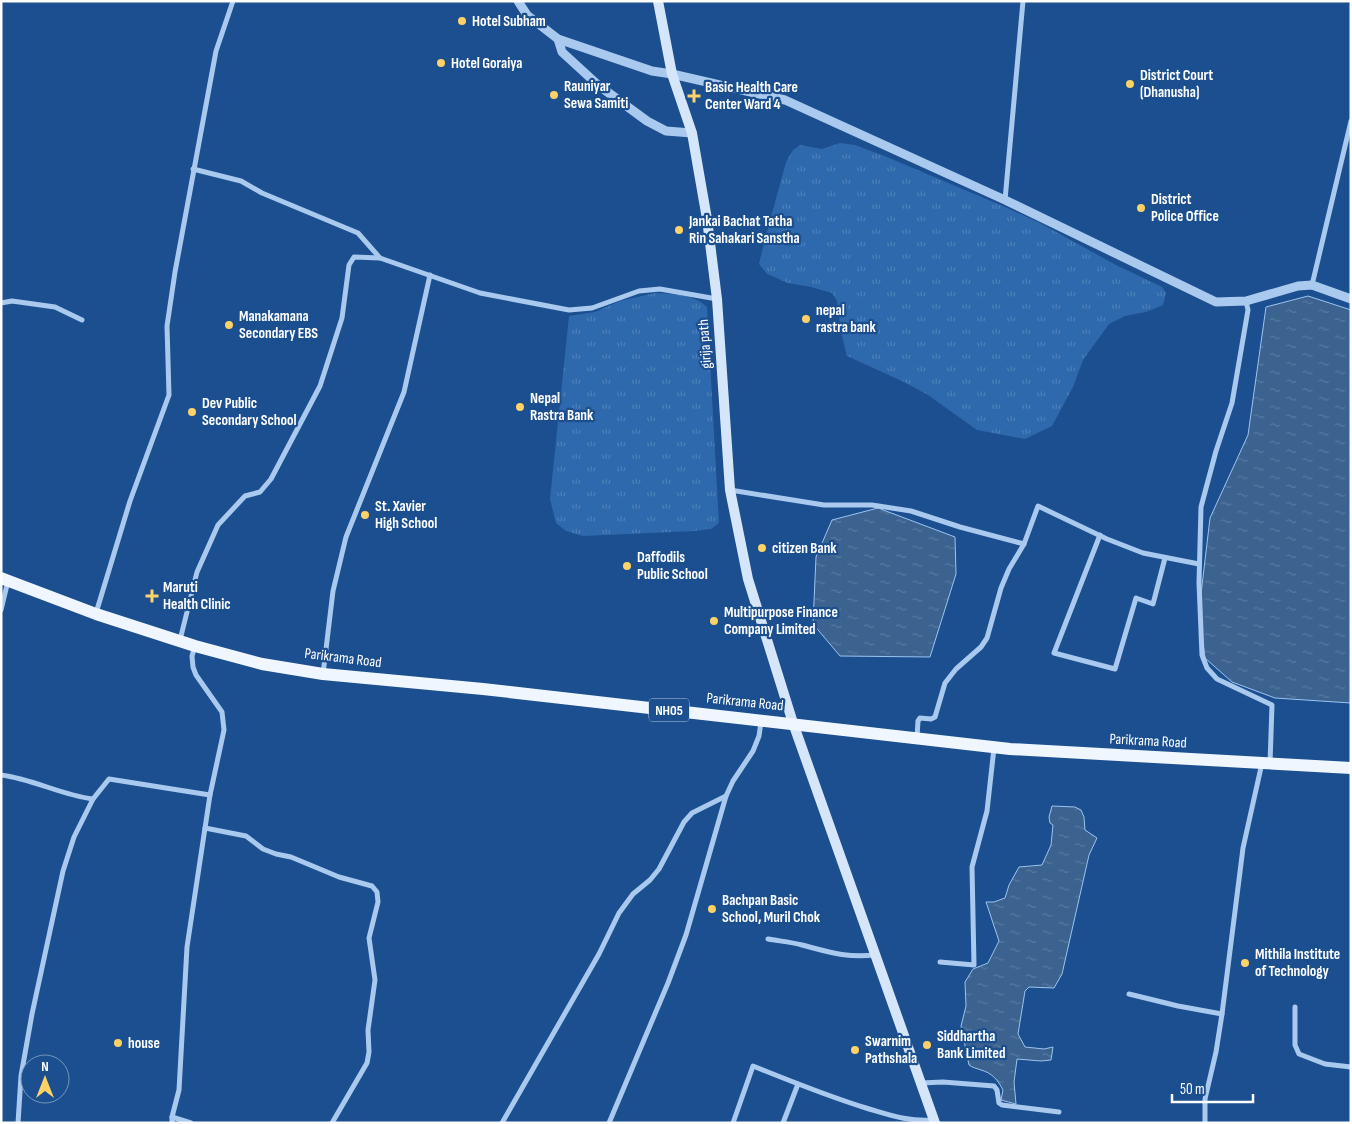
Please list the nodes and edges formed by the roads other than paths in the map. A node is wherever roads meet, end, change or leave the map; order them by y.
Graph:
1 (234, 1) edge
2 (518, 1) edge
3 (658, 1) edge
4 (1023, 1) edge
5 (558, 39) junction
6 (672, 74) junction
7 (1351, 121) edge
8 (692, 134) junction
9 (193, 169) junction
10 (1005, 200) junction
11 (380, 258) junction
12 (430, 275) junction
13 (1312, 285) junction
14 (717, 299) junction
15 (1351, 299) edge
16 (1246, 301) junction
17 (1, 303) edge
18 (82, 320) dead end
19 (730, 490) junction
20 (1100, 535) junction
21 (1024, 544) junction
22 (1165, 558) junction
23 (1199, 564) junction
24 (4, 580) edge
25 (1, 610) edge
26 (96, 614) junction
27 (180, 641) junction
28 (195, 646) junction
29 (323, 674) junction
30 (761, 720) junction
31 (793, 723) junction
32 (917, 738) junction
33 (994, 747) junction
34 (1266, 764) junction
35 (1351, 768) edge
36 (1, 775) edge
37 (210, 795) junction
38 (726, 796) junction
39 (93, 799) junction
40 (205, 828) junction
41 (768, 939) dead end
42 (875, 955) junction
43 (940, 962) dead end
44 (1129, 994) dead end
45 (1296, 1007) dead end
46 (1222, 1014) junction
47 (1351, 1067) edge
48 (921, 1083) junction
49 (798, 1084) junction
50 (1059, 1112) dead end
51 (172, 1120) edge
52 (934, 1121) edge
53 (18, 1123) edge
54 (191, 1123) edge
55 (332, 1123) edge
56 (502, 1123) edge
57 (609, 1123) edge
58 (733, 1123) edge
59 (783, 1123) edge
60 (1205, 1123) edge

1 - 9 street
2 - 5 street
3 - 6 main road, girija path
4 - 10 street
5 - 6 street
5 - 8 street
6 - 8 main road, girija path
6 - 10 street
7 - 13 street
8 - 14 main road, girija path
9 - 11 street
9 - 26 street
10 - 16 street
11 - 12 street
11 - 27 street
12 - 14 street
12 - 29 street
13 - 15 street
13 - 16 street
14 - 19 main road, girija path
16 - 23 street
17 - 18 street
19 - 21 street
19 - 31 main road, girija path
20 - 21 street
20 - 22 street
20 - 22 street
21 - 32 street
22 - 23 street
23 - 34 street
24 - 25 street
24 - 26 main road, Parikrama Road / NH05
26 - 27 main road, Parikrama Road / NH05
27 - 28 main road, Parikrama Road / NH05
28 - 29 main road, Parikrama Road / NH05
28 - 37 street
29 - 30 main road, Parikrama Road / NH05
30 - 31 main road, Parikrama Road / NH05
30 - 38 street
31 - 32 main road, Parikrama Road / NH05
31 - 42 main road, girija path
32 - 33 main road, Parikrama Road / NH05
33 - 34 main road, Parikrama Road / NH05
33 - 43 street
34 - 35 main road, Parikrama Road / NH05
34 - 46 street
36 - 39 street
37 - 39 street
37 - 40 street
38 - 56 street
38 - 57 street
39 - 53 street
40 - 51 street
40 - 55 street
41 - 42 street
42 - 48 main road, girija path
44 - 46 street
45 - 47 street
46 - 60 street
48 - 50 street
48 - 52 main road, girija path
49 - 52 street
49 - 58 street
49 - 59 street
51 - 54 street

